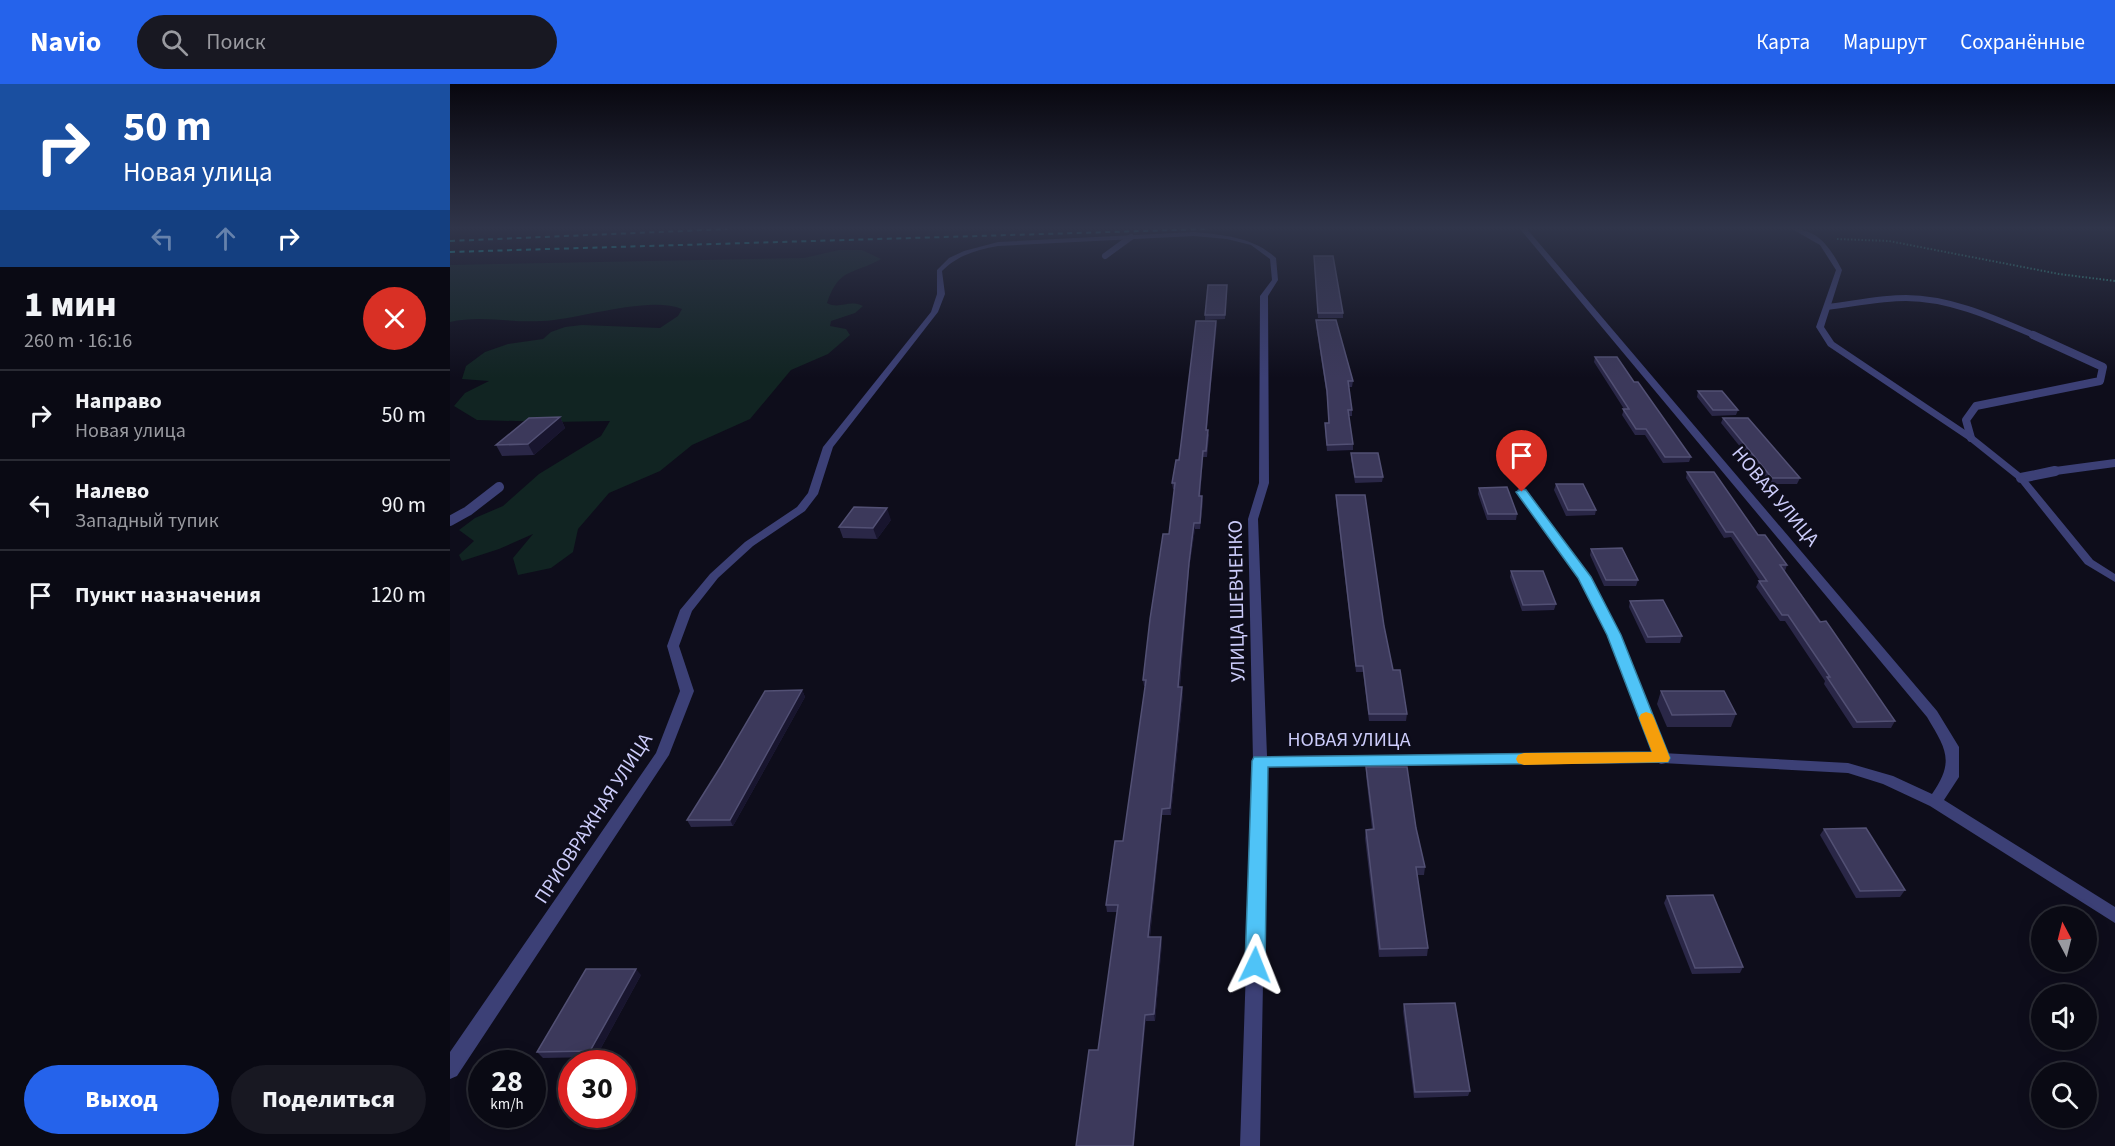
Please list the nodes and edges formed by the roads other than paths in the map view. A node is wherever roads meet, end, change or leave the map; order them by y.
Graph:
1 (939, 279) edge
2 (1275, 279) edge
3 (1564, 279) edge
4 (1836, 279) edge
5 (1827, 307) junction
6 (1971, 438) junction
7 (2115, 463) edge
8 (2021, 478) junction
9 (499, 487) dead end
10 (1522, 492) dead end
11 (450, 521) edge
12 (2115, 579) edge
13 (1662, 758) junction
14 (1260, 761) junction
15 (1935, 802) junction
16 (2115, 916) edge
17 (450, 1069) edge
18 (1250, 1146) edge

1 - 17 street, ПРИОВРАЖНАЯ УЛИЦА
2 - 14 street, УЛИЦА ШЕВЧЕНКО
3 - 15 street, НОВАЯ УЛИЦА
4 - 5 street
5 - 6 street
5 - 6 lane
6 - 8 street
7 - 8 lane
8 - 12 street
9 - 11 lane
10 - 13 lane
13 - 14 street, НОВАЯ УЛИЦА
13 - 15 street, НОВАЯ УЛИЦА
14 - 18 street, УЛИЦА ШЕВЧЕНКО
15 - 16 street, НОВАЯ УЛИЦА

